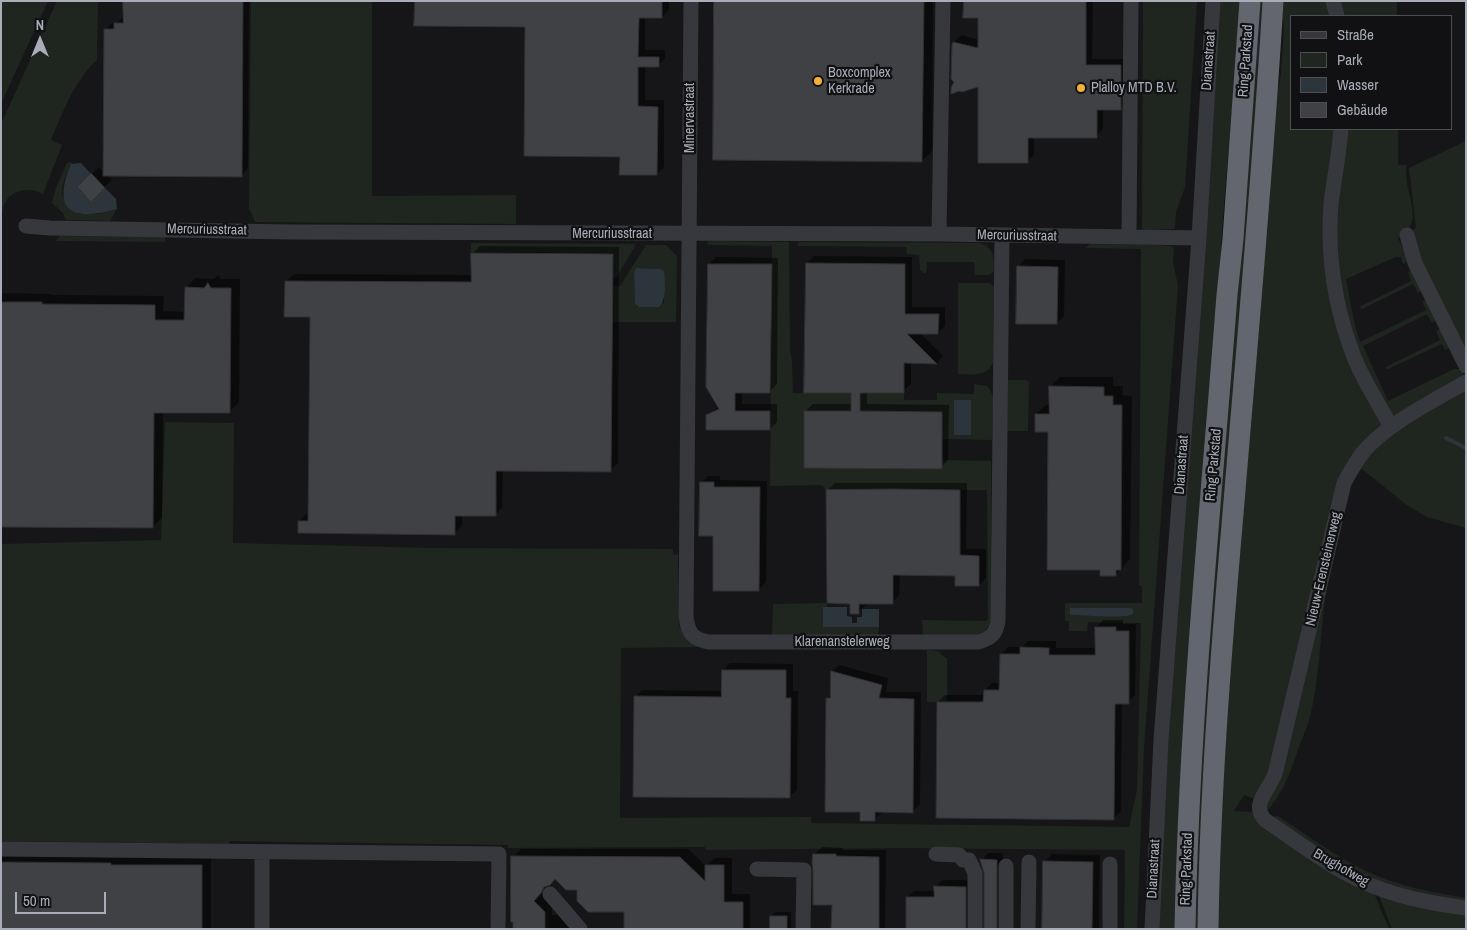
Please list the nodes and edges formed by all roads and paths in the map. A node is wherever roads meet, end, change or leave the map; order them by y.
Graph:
1 (691, 1) edge
2 (943, 1) edge
3 (1132, 1) edge
4 (1213, 1) edge
5 (1250, 1) edge
6 (1273, 1) edge
7 (1333, 1) edge
8 (1336, 15) edge
9 (1341, 130) edge
10 (26, 226) dead end
11 (689, 234) junction
12 (939, 234) junction
13 (1407, 235) dead end
14 (1002, 236) junction
15 (1129, 238) junction
16 (1199, 238) junction
17 (1466, 366) edge
18 (1466, 382) edge
19 (1391, 427) junction
20 (1260, 810) joint
21 (1, 849) edge
22 (262, 852) junction
23 (936, 854) dead end
24 (1029, 862) dead end
25 (1110, 864) dead end
26 (1006, 866) dead end
27 (757, 869) dead end
28 (550, 894) dead end
29 (1466, 908) edge
30 (262, 929) edge
31 (498, 929) edge
32 (580, 929) edge
33 (803, 929) edge
34 (975, 929) edge
35 (1006, 929) edge
36 (1028, 929) edge
37 (1110, 929) edge
38 (1152, 929) edge
39 (1185, 929) edge
40 (1208, 929) edge

1 - 11 street, Minervastraat
2 - 12 street
3 - 15 street
4 - 16 street, Dianastraat
5 - 39 highway, Ring Parkstad
6 - 40 highway, Ring Parkstad
7 - 8 street
9 - 19 street
10 - 11 street, Mercuriusstraat
11 - 12 street, Mercuriusstraat
11 - 14 street, Klarenanstelerweg
12 - 14 street, Mercuriusstraat
13 - 17 street
14 - 15 street, Mercuriusstraat
15 - 16 street, Mercuriusstraat
16 - 38 street, Dianastraat
18 - 19 street, Nieuw-Erensteinerweg
19 - 20 street, Nieuw-Erensteinerweg
20 - 29 street, Brughofweg
21 - 22 street
22 - 30 street
22 - 31 street
23 - 34 street
24 - 36 street
25 - 37 street
26 - 35 street
27 - 33 street
28 - 32 street

